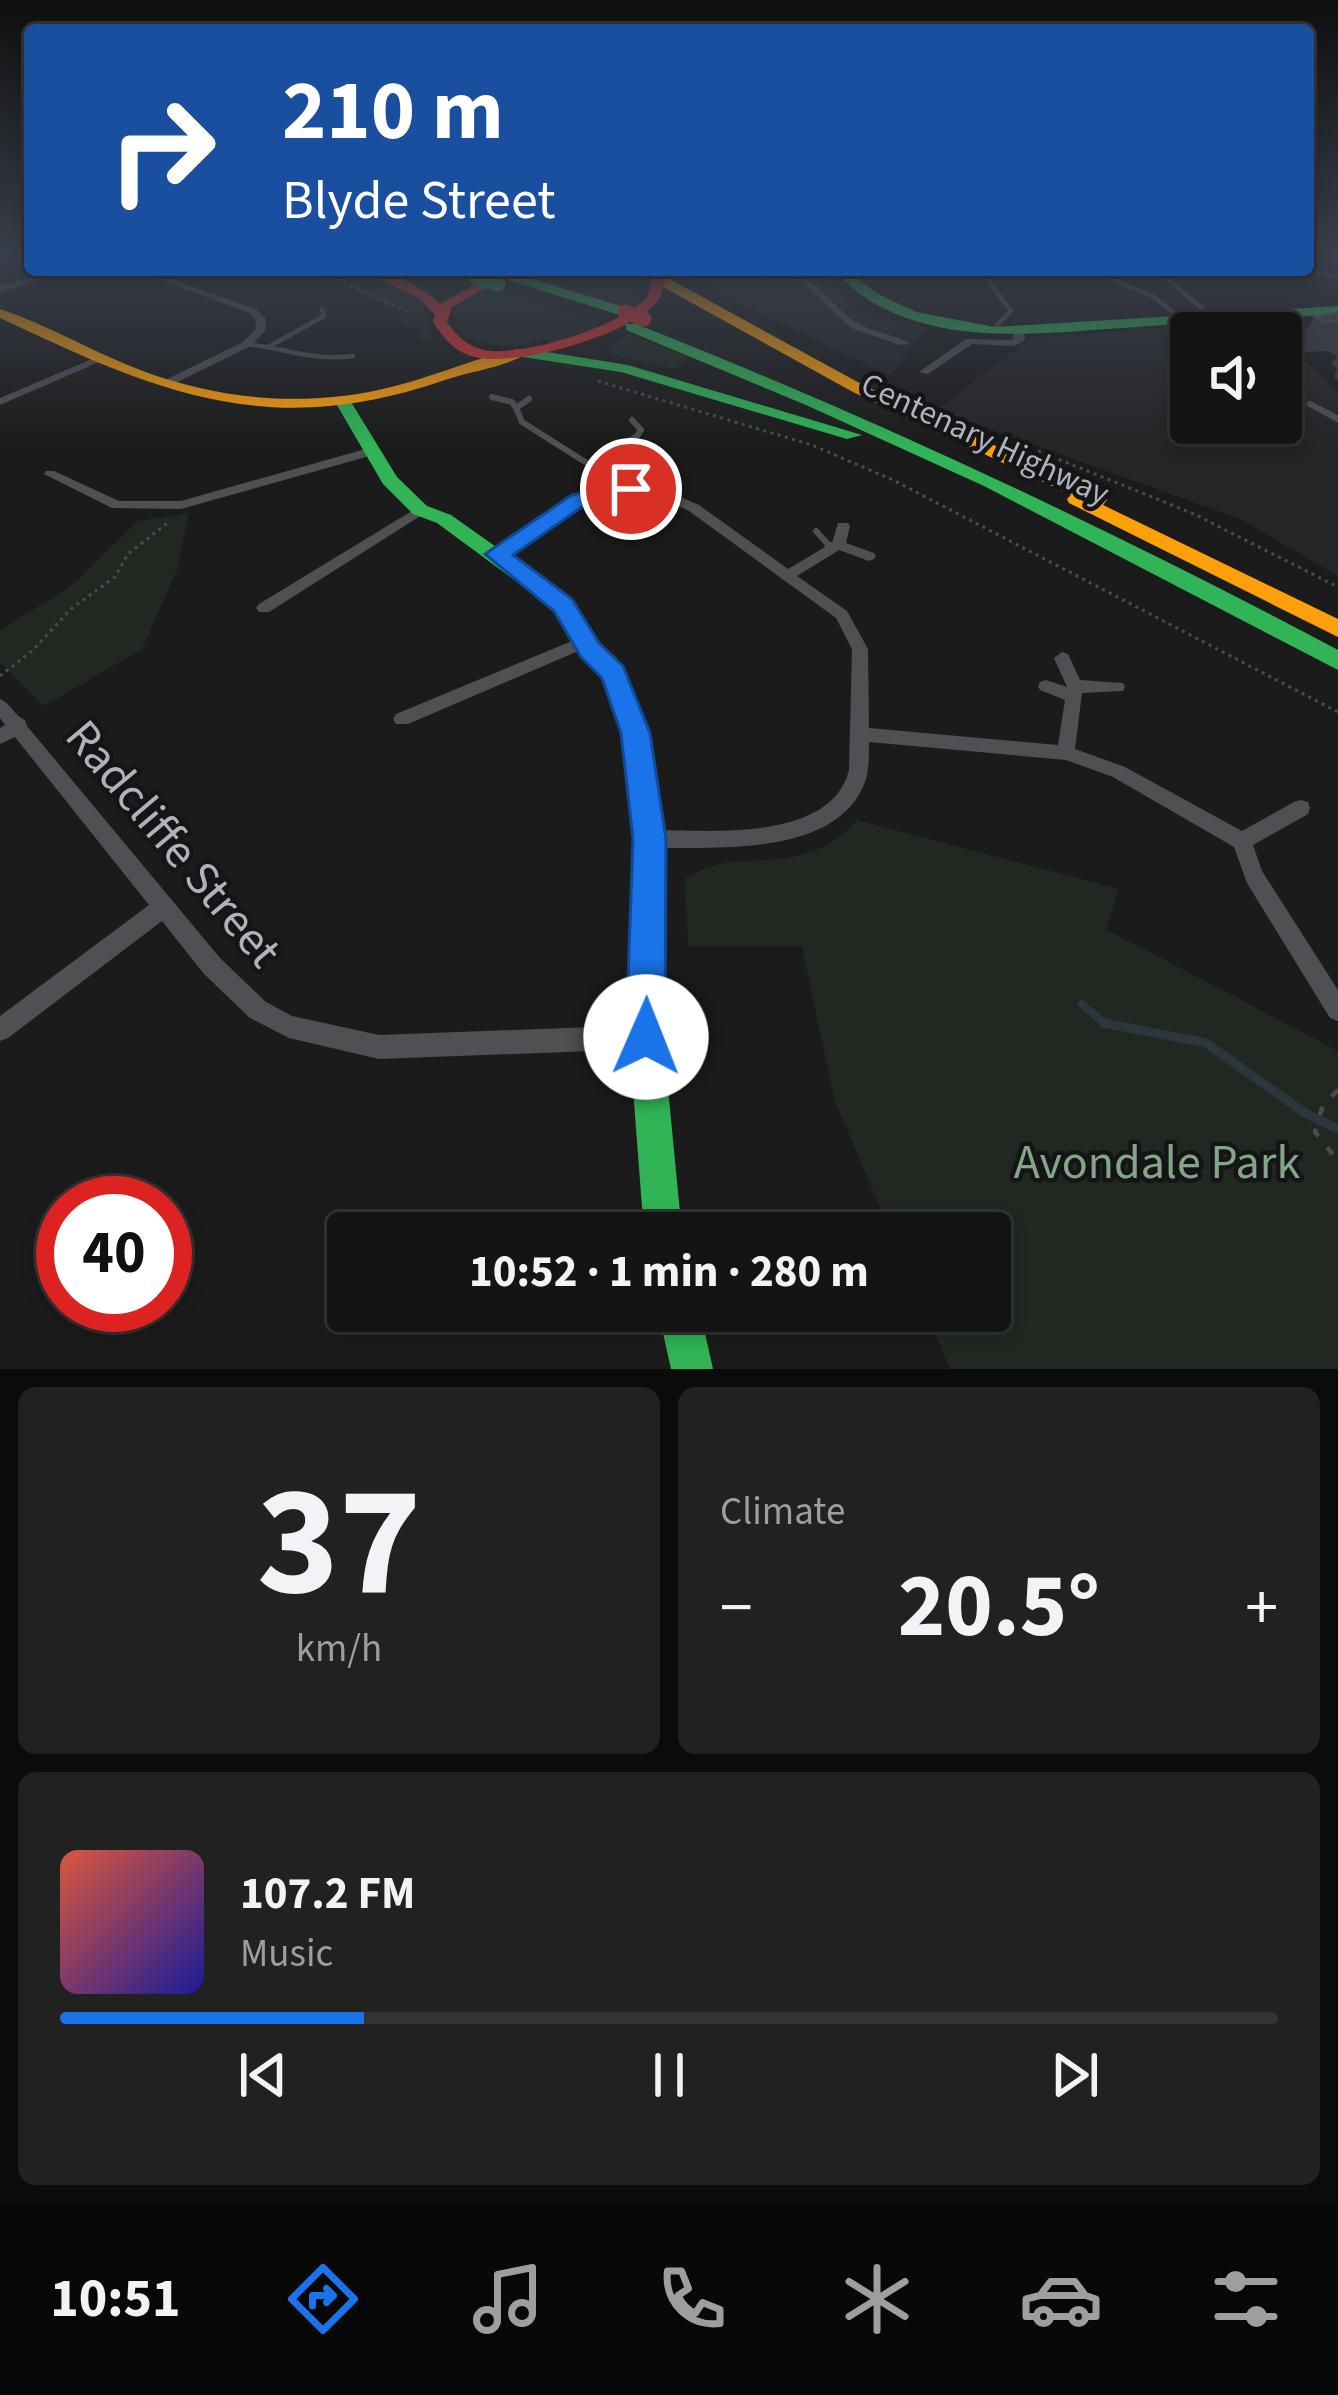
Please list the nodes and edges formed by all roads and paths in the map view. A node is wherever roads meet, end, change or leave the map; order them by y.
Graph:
1 (16, 320) edge
2 (261, 320) edge
3 (312, 320) edge
4 (441, 320) edge
5 (447, 320) edge
6 (620, 320) edge
7 (630, 320) edge
8 (630, 320) edge
9 (737, 320) edge
10 (847, 320) edge
11 (933, 320) edge
12 (956, 320) edge
13 (998, 320) edge
14 (1107, 320) edge
15 (445, 325) junction
16 (1008, 329) junction
17 (904, 343) dead end
18 (247, 344) junction
19 (270, 346) junction
20 (523, 354) junction
21 (353, 356) dead end
22 (103, 358) junction
23 (924, 372) dead end
24 (593, 380) dead end
25 (165, 384) junction
26 (347, 398) junction
27 (492, 398) dead end
28 (529, 399) dead end
29 (0, 402) edge
30 (1310, 404) dead end
31 (516, 408) junction
32 (1338, 418) edge
33 (632, 420) dead end
34 (652, 429) dead end
35 (641, 430) junction
36 (1038, 451) dead end
37 (369, 452) junction
38 (590, 465) junction
39 (50, 474) dead end
40 (607, 491) junction
41 (181, 505) junction
42 (419, 510) junction
43 (1071, 518) junction
44 (843, 526) dead end
45 (816, 531) dead end
46 (835, 547) junction
47 (497, 554) junction
48 (869, 556) dead end
49 (1215, 565) junction
50 (786, 576) junction
51 (1338, 587) edge
52 (264, 608) dead end
53 (1338, 629) edge
54 (584, 642) junction
55 (1062, 658) dead end
56 (1338, 661) edge
57 (0, 676) edge
58 (1046, 686) dead end
59 (1117, 687) dead end
60 (1074, 692) junction
61 (0, 706) edge
62 (1338, 712) edge
63 (402, 719) dead end
64 (9, 731) edge
65 (857, 734) junction
66 (1066, 753) junction
67 (1301, 808) dead end
68 (650, 839) junction
69 (1242, 841) junction
70 (165, 906) junction
71 (1338, 1010) edge
72 (0, 1030) edge
73 (646, 1037) junction
74 (1338, 1090) edge
75 (1338, 1161) edge
76 (661, 1212) edge
77 (684, 1332) edge
78 (692, 1369) edge

1 - 22 main road
2 - 18 street
3 - 19 lane
4 - 15 main road
5 - 15 main road
6 - 20 main road
7 - 49 main road, Centenary Highway
8 - 43 main road, Centenary Highway
9 - 49 main road
10 - 17 street
11 - 16 main road
12 - 16 main road
13 - 16 lane
14 - 16 main road
15 - 20 main road
15 - 26 main road
16 - 23 street
18 - 19 lane
18 - 25 street
19 - 21 lane
20 - 26 main road
20 - 43 main road
22 - 25 main road
22 - 29 street
24 - 62 path
25 - 26 main road
26 - 37 main road
27 - 31 lane
28 - 31 lane
30 - 32 lane
31 - 38 lane
33 - 35 lane
34 - 35 lane
35 - 38 lane
36 - 51 path
37 - 41 street
37 - 42 main road
38 - 40 lane
39 - 41 street
40 - 47 street
40 - 50 street
41 - 57 path
42 - 47 main road
42 - 52 street
43 - 56 main road, Centenary Highway
44 - 46 street
45 - 46 lane
46 - 48 street
46 - 50 street
47 - 54 main road
49 - 53 main road, Centenary Highway
50 - 65 street
54 - 63 street
54 - 68 main road
55 - 60 street
58 - 60 street
59 - 60 street
60 - 66 street
61 - 64 street, Radcliffe Street
64 - 70 street, Radcliffe Street
65 - 66 street
65 - 68 street
66 - 69 street
67 - 69 street
68 - 73 main road
69 - 71 street
70 - 72 street
70 - 73 street, Radcliffe Street
73 - 76 main road
74 - 75 path
77 - 78 main road

